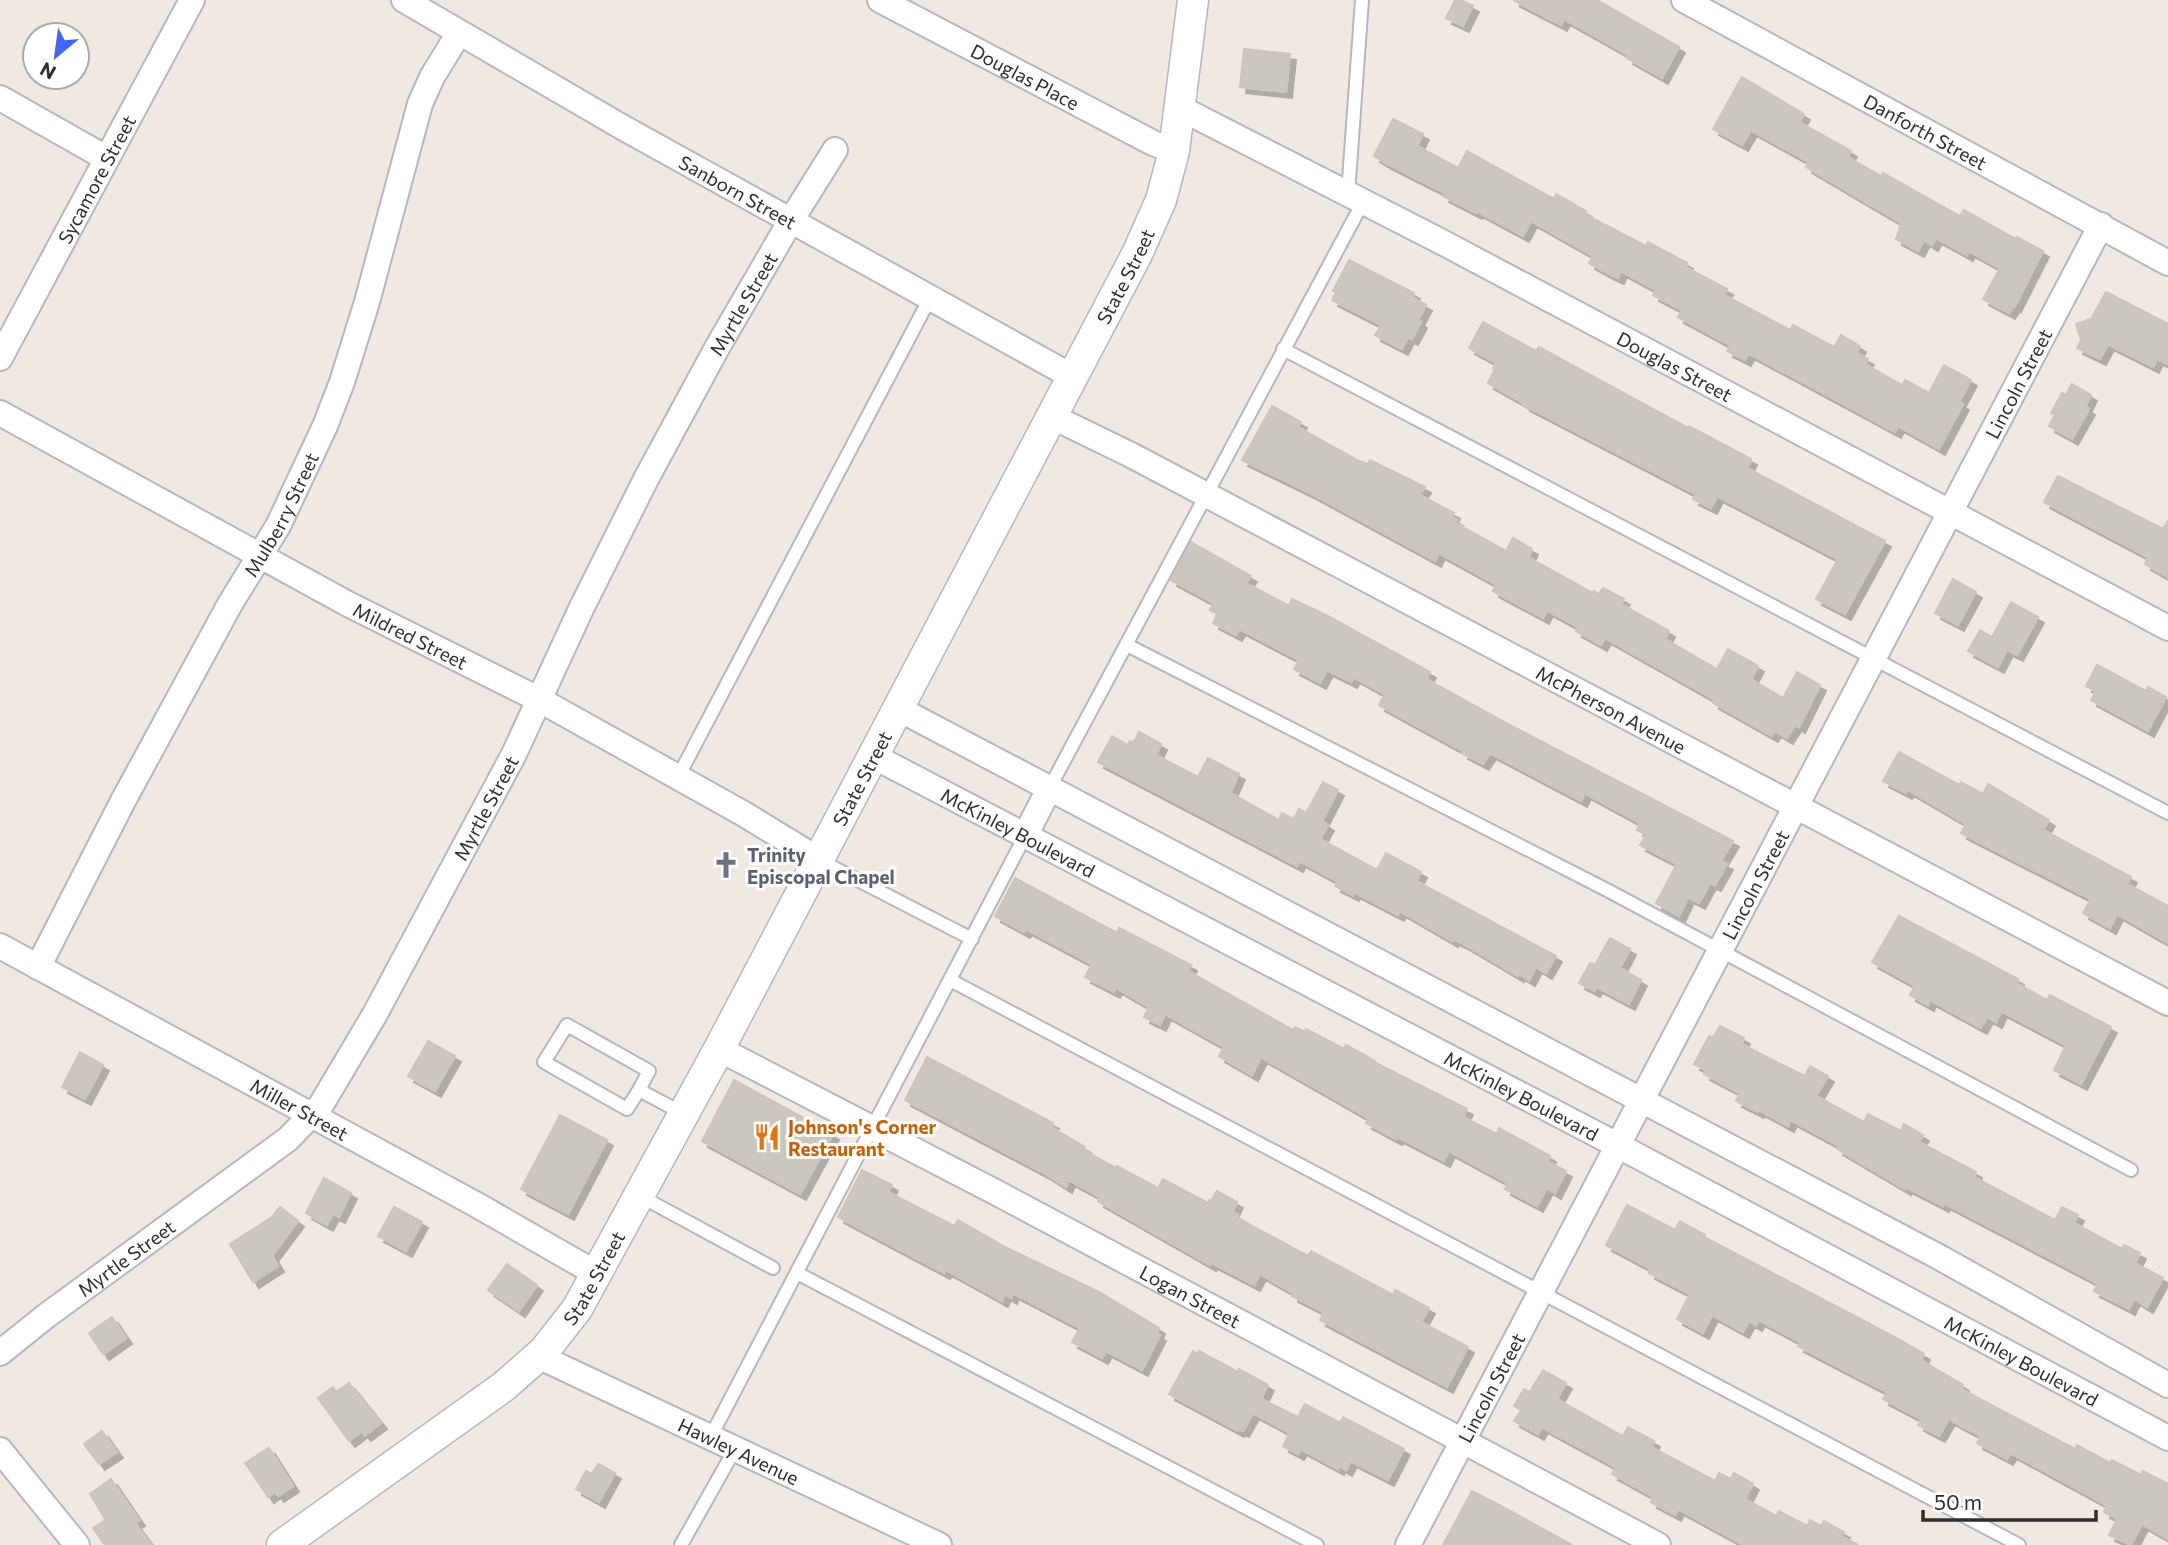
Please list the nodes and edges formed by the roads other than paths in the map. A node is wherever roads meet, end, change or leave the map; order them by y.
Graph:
1 (192, 0) edge
2 (404, 0) edge
3 (880, 0) edge
4 (1192, 0) edge
5 (1363, 0) edge
6 (1684, 0) edge
7 (459, 33) junction
8 (0, 98) edge
9 (1180, 108) junction
10 (835, 150) dead end
11 (1174, 151) junction
12 (106, 158) junction
13 (1356, 198) junction
14 (790, 222) junction
15 (2101, 225) junction
16 (2168, 263) edge
17 (930, 298) junction
18 (1283, 349) junction
19 (0, 358) edge
20 (1073, 377) junction
21 (0, 413) edge
22 (1053, 416) junction
23 (1208, 495) junction
24 (1950, 512) junction
25 (260, 557) junction
26 (2168, 628) edge
27 (1127, 645) junction
28 (1873, 658) junction
29 (540, 700) junction
30 (899, 709) junction
31 (873, 756) junction
32 (678, 778) junction
33 (1050, 787) junction
34 (1795, 806) junction
35 (2168, 813) edge
36 (1025, 836) junction
37 (819, 860) junction
38 (972, 939) junction
39 (0, 946) edge
40 (1719, 951) junction
41 (38, 967) junction
42 (950, 980) junction
43 (2168, 1003) edge
44 (719, 1049) junction
45 (639, 1090) junction
46 (1641, 1100) junction
47 (684, 1114) junction
48 (312, 1116) junction
49 (873, 1129) junction
50 (1617, 1145) junction
51 (2131, 1170) dead end
52 (640, 1196) junction
53 (773, 1268) dead end
54 (797, 1273) junction
55 (597, 1274) junction
56 (1540, 1293) junction
57 (0, 1353) edge
58 (538, 1356) junction
59 (2168, 1385) edge
60 (710, 1438) junction
61 (2168, 1438) edge
62 (1463, 1442) junction
63 (735, 1449) junction
64 (0, 1450) edge
65 (77, 1545) edge
66 (282, 1545) edge
67 (681, 1545) edge
68 (938, 1545) edge
69 (1317, 1545) edge
70 (1408, 1545) edge
71 (1658, 1545) edge
72 (2020, 1545) edge

1 - 12 street, Sycamore Street
2 - 7 street, Sanborn Street
3 - 11 street, Douglas Place
4 - 9 street, State Street
5 - 13 lane
6 - 15 street, Danforth Street
7 - 14 street, Sanborn Street
7 - 25 street, Mulberry Street
8 - 12 street
9 - 11 street, State Street
9 - 13 street, Douglas Street
10 - 14 street, Myrtle Street
11 - 20 street, State Street
12 - 19 street, Sycamore Street
13 - 18 lane
13 - 24 street, Douglas Street
14 - 17 street, Sanborn Street
14 - 29 street, Myrtle Street
15 - 16 street, Danforth Street
15 - 24 street, Lincoln Street
17 - 20 street, Sanborn Street
17 - 32 lane
18 - 23 lane
18 - 28 lane
20 - 22 street, State Street
21 - 25 street, Mildred Street
22 - 23 street, McPherson Avenue
22 - 30 street, State Street
23 - 27 lane
23 - 34 street, McPherson Avenue
24 - 26 street, Douglas Street
24 - 28 street, Lincoln Street
25 - 29 street, Mildred Street
25 - 41 street, Mulberry Street
27 - 33 lane
27 - 40 lane
28 - 34 street, Lincoln Street
28 - 35 lane
29 - 32 street, Mildred Street
29 - 48 street, Myrtle Street
30 - 31 street, State Street
30 - 33 street
31 - 36 street, McKinley Boulevard
31 - 37 street, State Street
32 - 37 street, Mildred Street
33 - 36 street
33 - 46 street
34 - 40 street, Lincoln Street
34 - 43 street, McPherson Avenue
36 - 38 lane
36 - 50 street, McKinley Boulevard
37 - 38 lane
37 - 44 street, State Street
38 - 42 lane
39 - 41 street, Miller Street
40 - 46 street, Lincoln Street
40 - 51 lane
41 - 48 street, Miller Street
42 - 49 lane
42 - 56 lane
44 - 47 street, State Street
44 - 49 street, Logan Street
45 - 45 lane
45 - 47 lane
46 - 50 street, Lincoln Street
46 - 59 street
47 - 52 street, State Street
48 - 55 street, Miller Street
48 - 57 street, Myrtle Street
49 - 54 lane
49 - 62 street, Logan Street
50 - 56 street, Lincoln Street
50 - 61 street, McKinley Boulevard
52 - 53 lane
52 - 55 street, State Street
54 - 60 lane
54 - 69 lane
55 - 58 street, State Street
56 - 62 street, Lincoln Street
56 - 72 lane
58 - 60 street, Hawley Avenue
58 - 66 street, State Street
60 - 63 street, Hawley Avenue
62 - 70 street, Lincoln Street
62 - 71 street, Logan Street
63 - 67 lane
63 - 68 street, Hawley Avenue
64 - 65 street

